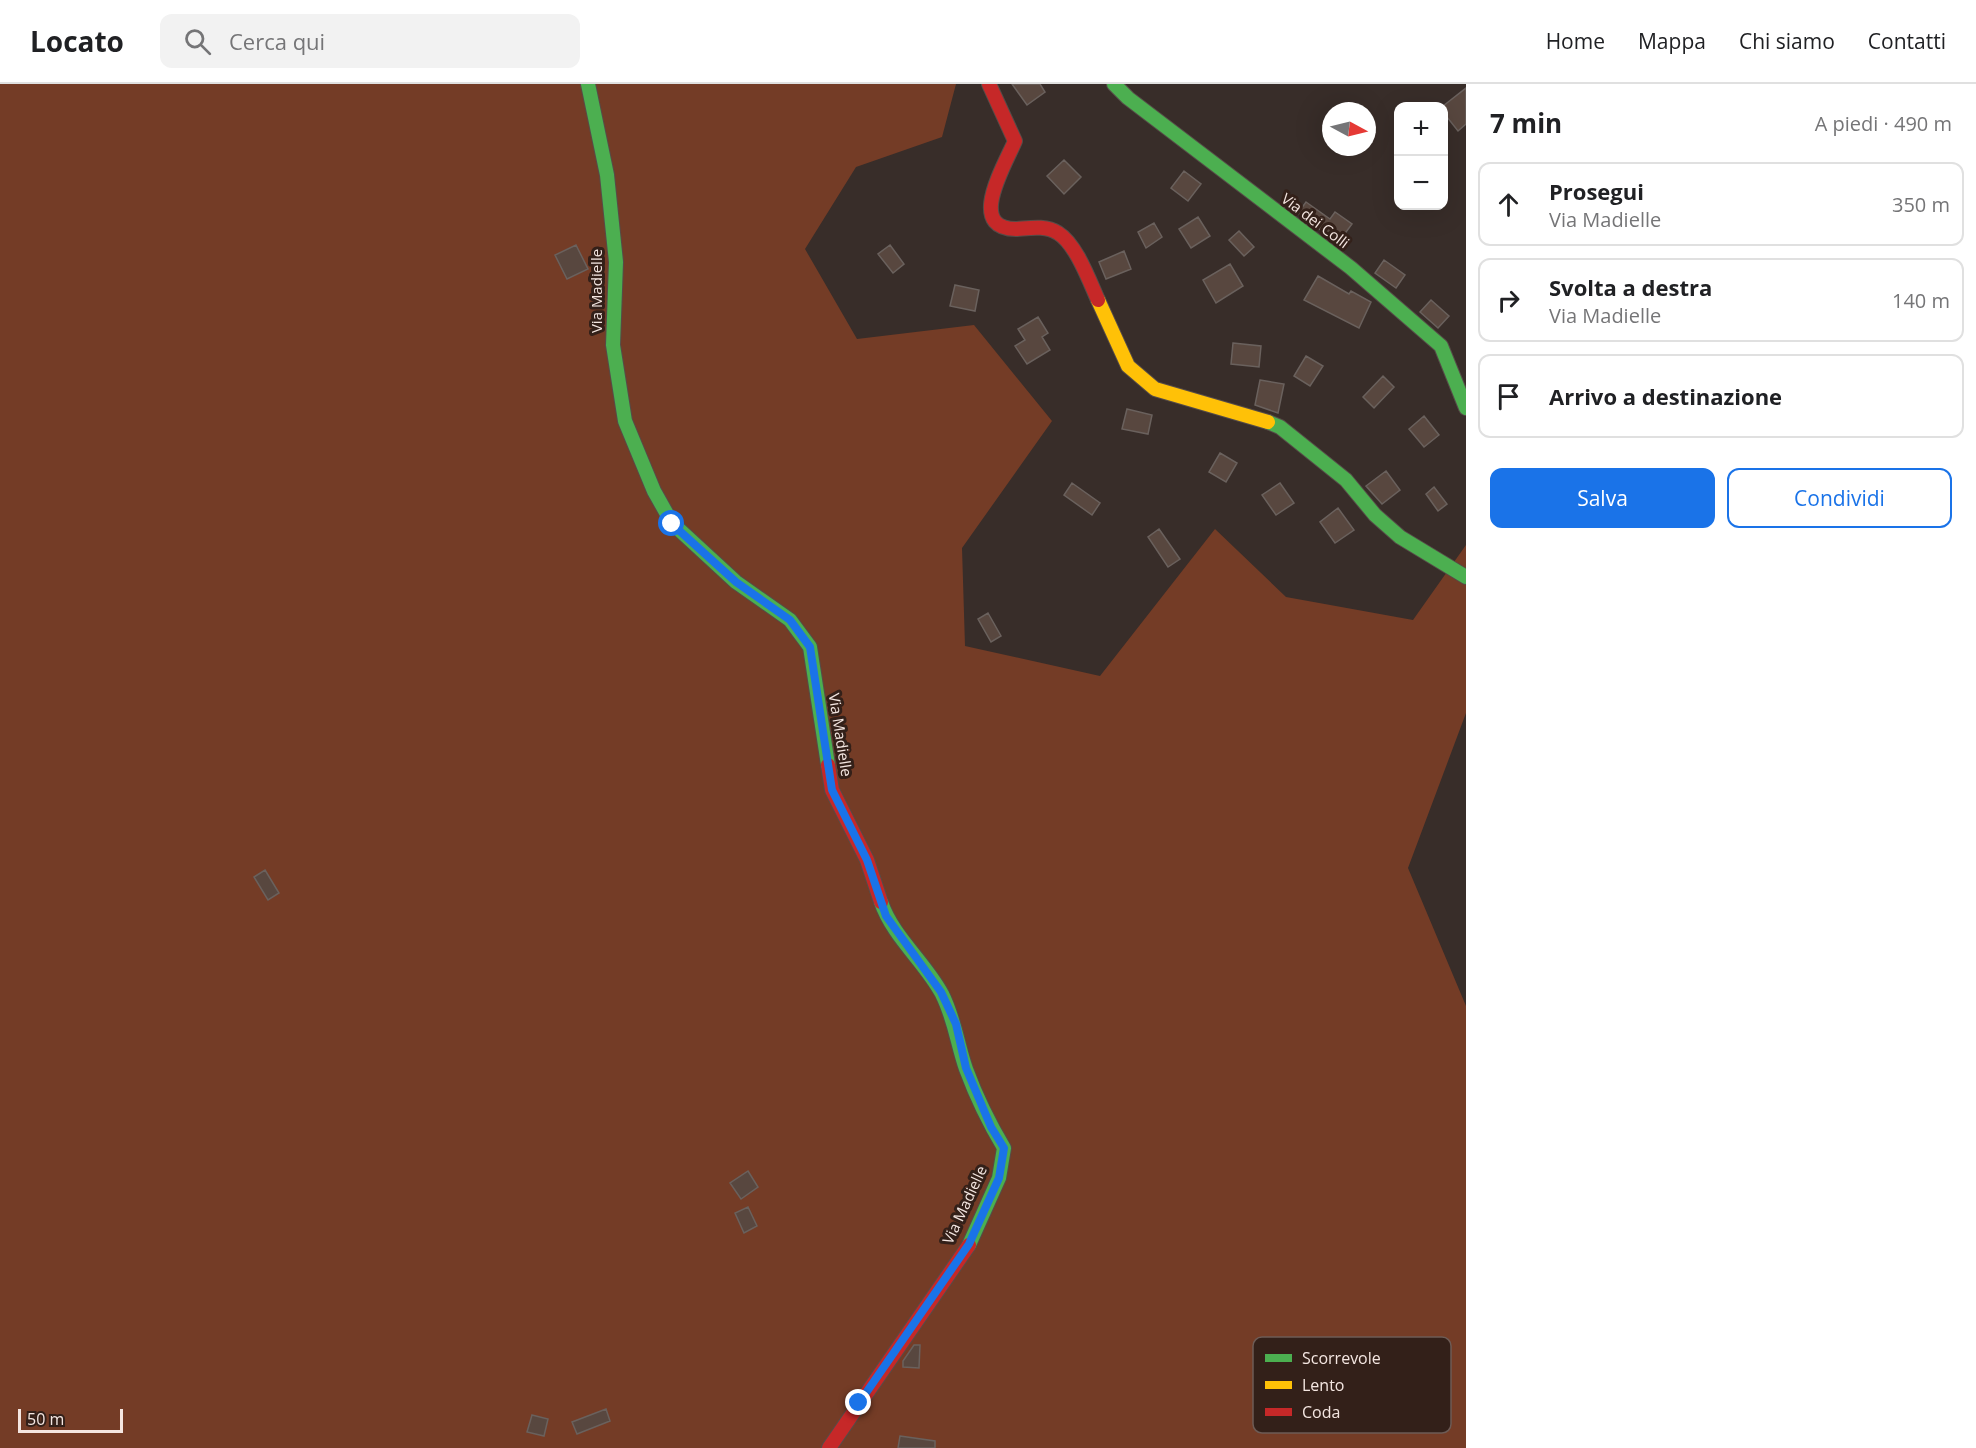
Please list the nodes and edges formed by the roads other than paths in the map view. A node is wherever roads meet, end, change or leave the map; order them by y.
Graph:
1 (588, 84) edge
2 (989, 84) edge
3 (1114, 84) edge
4 (1466, 408) edge
5 (1466, 577) edge
6 (829, 1448) edge

1 - 6 street, Via Madielle
2 - 5 street
3 - 4 street, Via dei Colli

